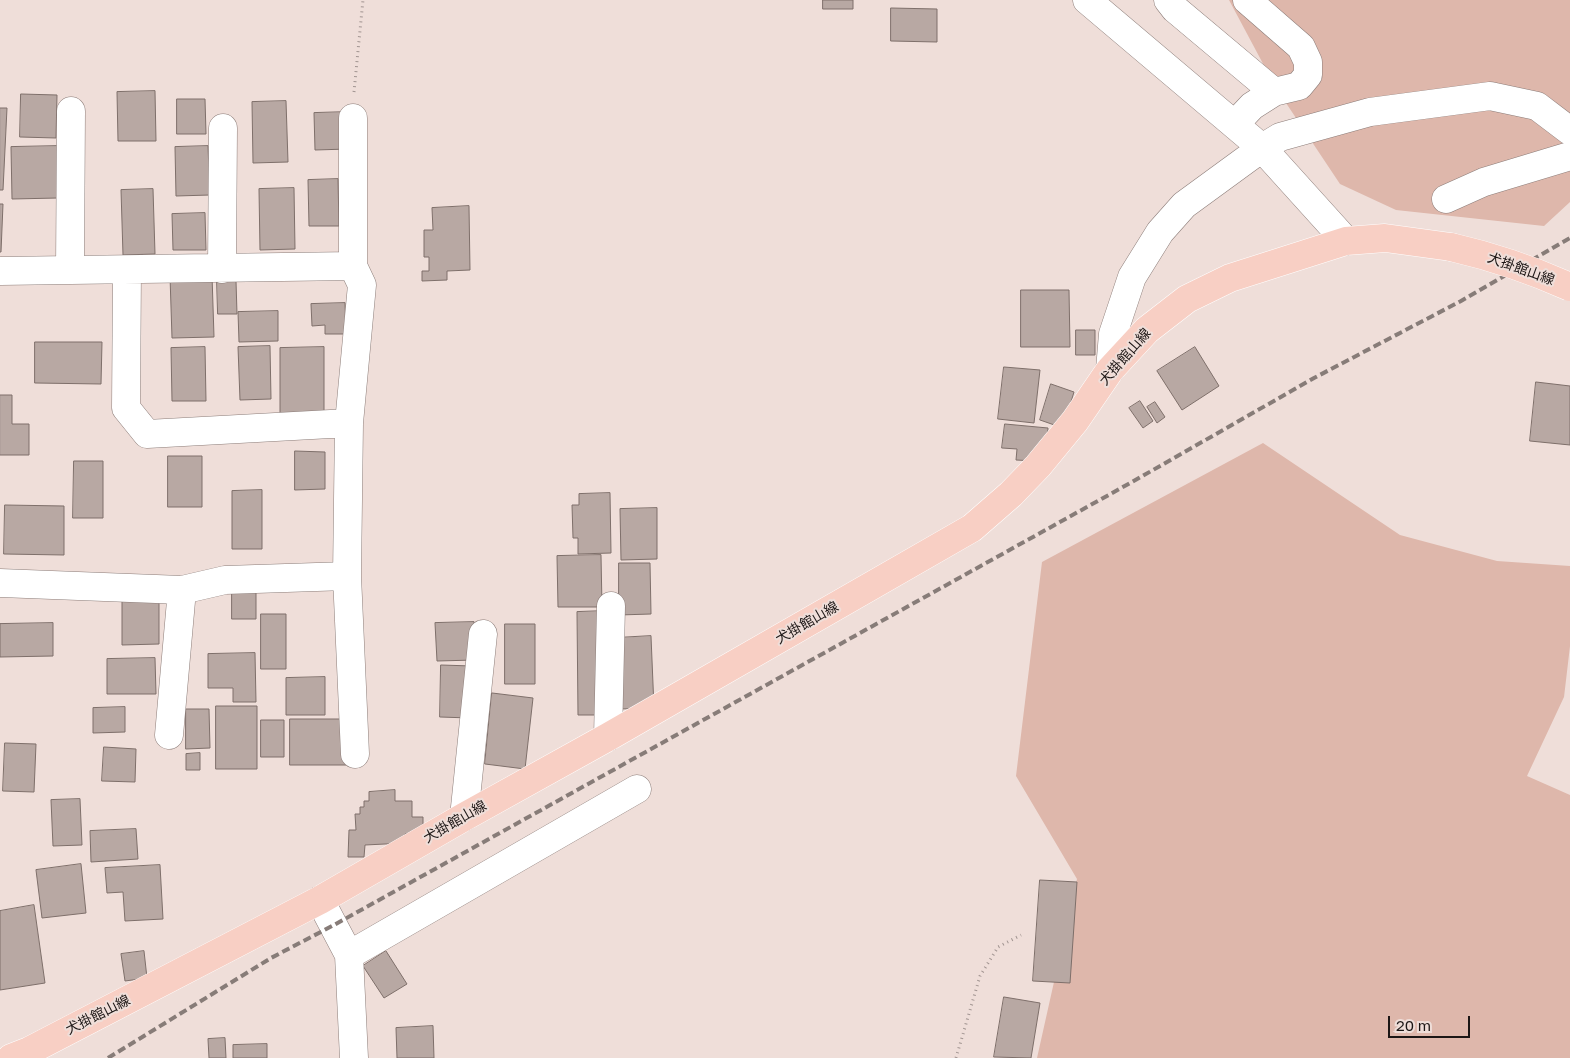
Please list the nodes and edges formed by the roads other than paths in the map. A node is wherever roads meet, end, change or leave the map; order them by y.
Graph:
1 (1087, 0) edge
2 (1168, 0) edge
3 (1247, 0) edge
4 (1274, 92) junction
5 (71, 111) dead end
6 (353, 118) road end
7 (1235, 124) junction
8 (223, 128) dead end
9 (1570, 131) edge
10 (1262, 148) junction
11 (1570, 156) edge
12 (1446, 199) dead end
13 (1346, 241) junction
14 (353, 266) junction
15 (222, 269) junction
16 (70, 270) junction
17 (127, 270) junction
18 (0, 271) edge
19 (1570, 287) edge
20 (1110, 370) junction
21 (350, 423) junction
22 (347, 576) junction
23 (0, 583) edge
24 (182, 590) junction
25 (611, 606) dead end
26 (483, 634) dead end
27 (169, 735) dead end
28 (608, 737) junction
29 (355, 754) dead end
30 (637, 789) dead end
31 (464, 817) junction
32 (320, 900) junction
33 (349, 955) junction
34 (11, 1058) edge
35 (354, 1058) edge

1 - 7 street
2 - 4 street
3 - 4 street
4 - 7 street
5 - 16 street
6 - 14 street
7 - 10 street
8 - 15 street
9 - 10 street
10 - 13 street
10 - 20 street
11 - 12 street
13 - 19 main road, 犬掛館山線, bridge
13 - 20 main road, 犬掛館山線
14 - 15 street
14 - 21 street
15 - 17 street
16 - 17 street
16 - 18 street
17 - 21 street
20 - 28 main road, 犬掛館山線
21 - 22 street
22 - 24 street
22 - 29 street
23 - 24 street
24 - 27 street
25 - 28 street
26 - 31 street
28 - 31 main road, 犬掛館山線
30 - 33 street
31 - 32 main road, 犬掛館山線
32 - 33 street
32 - 34 main road, 犬掛館山線
33 - 35 street

